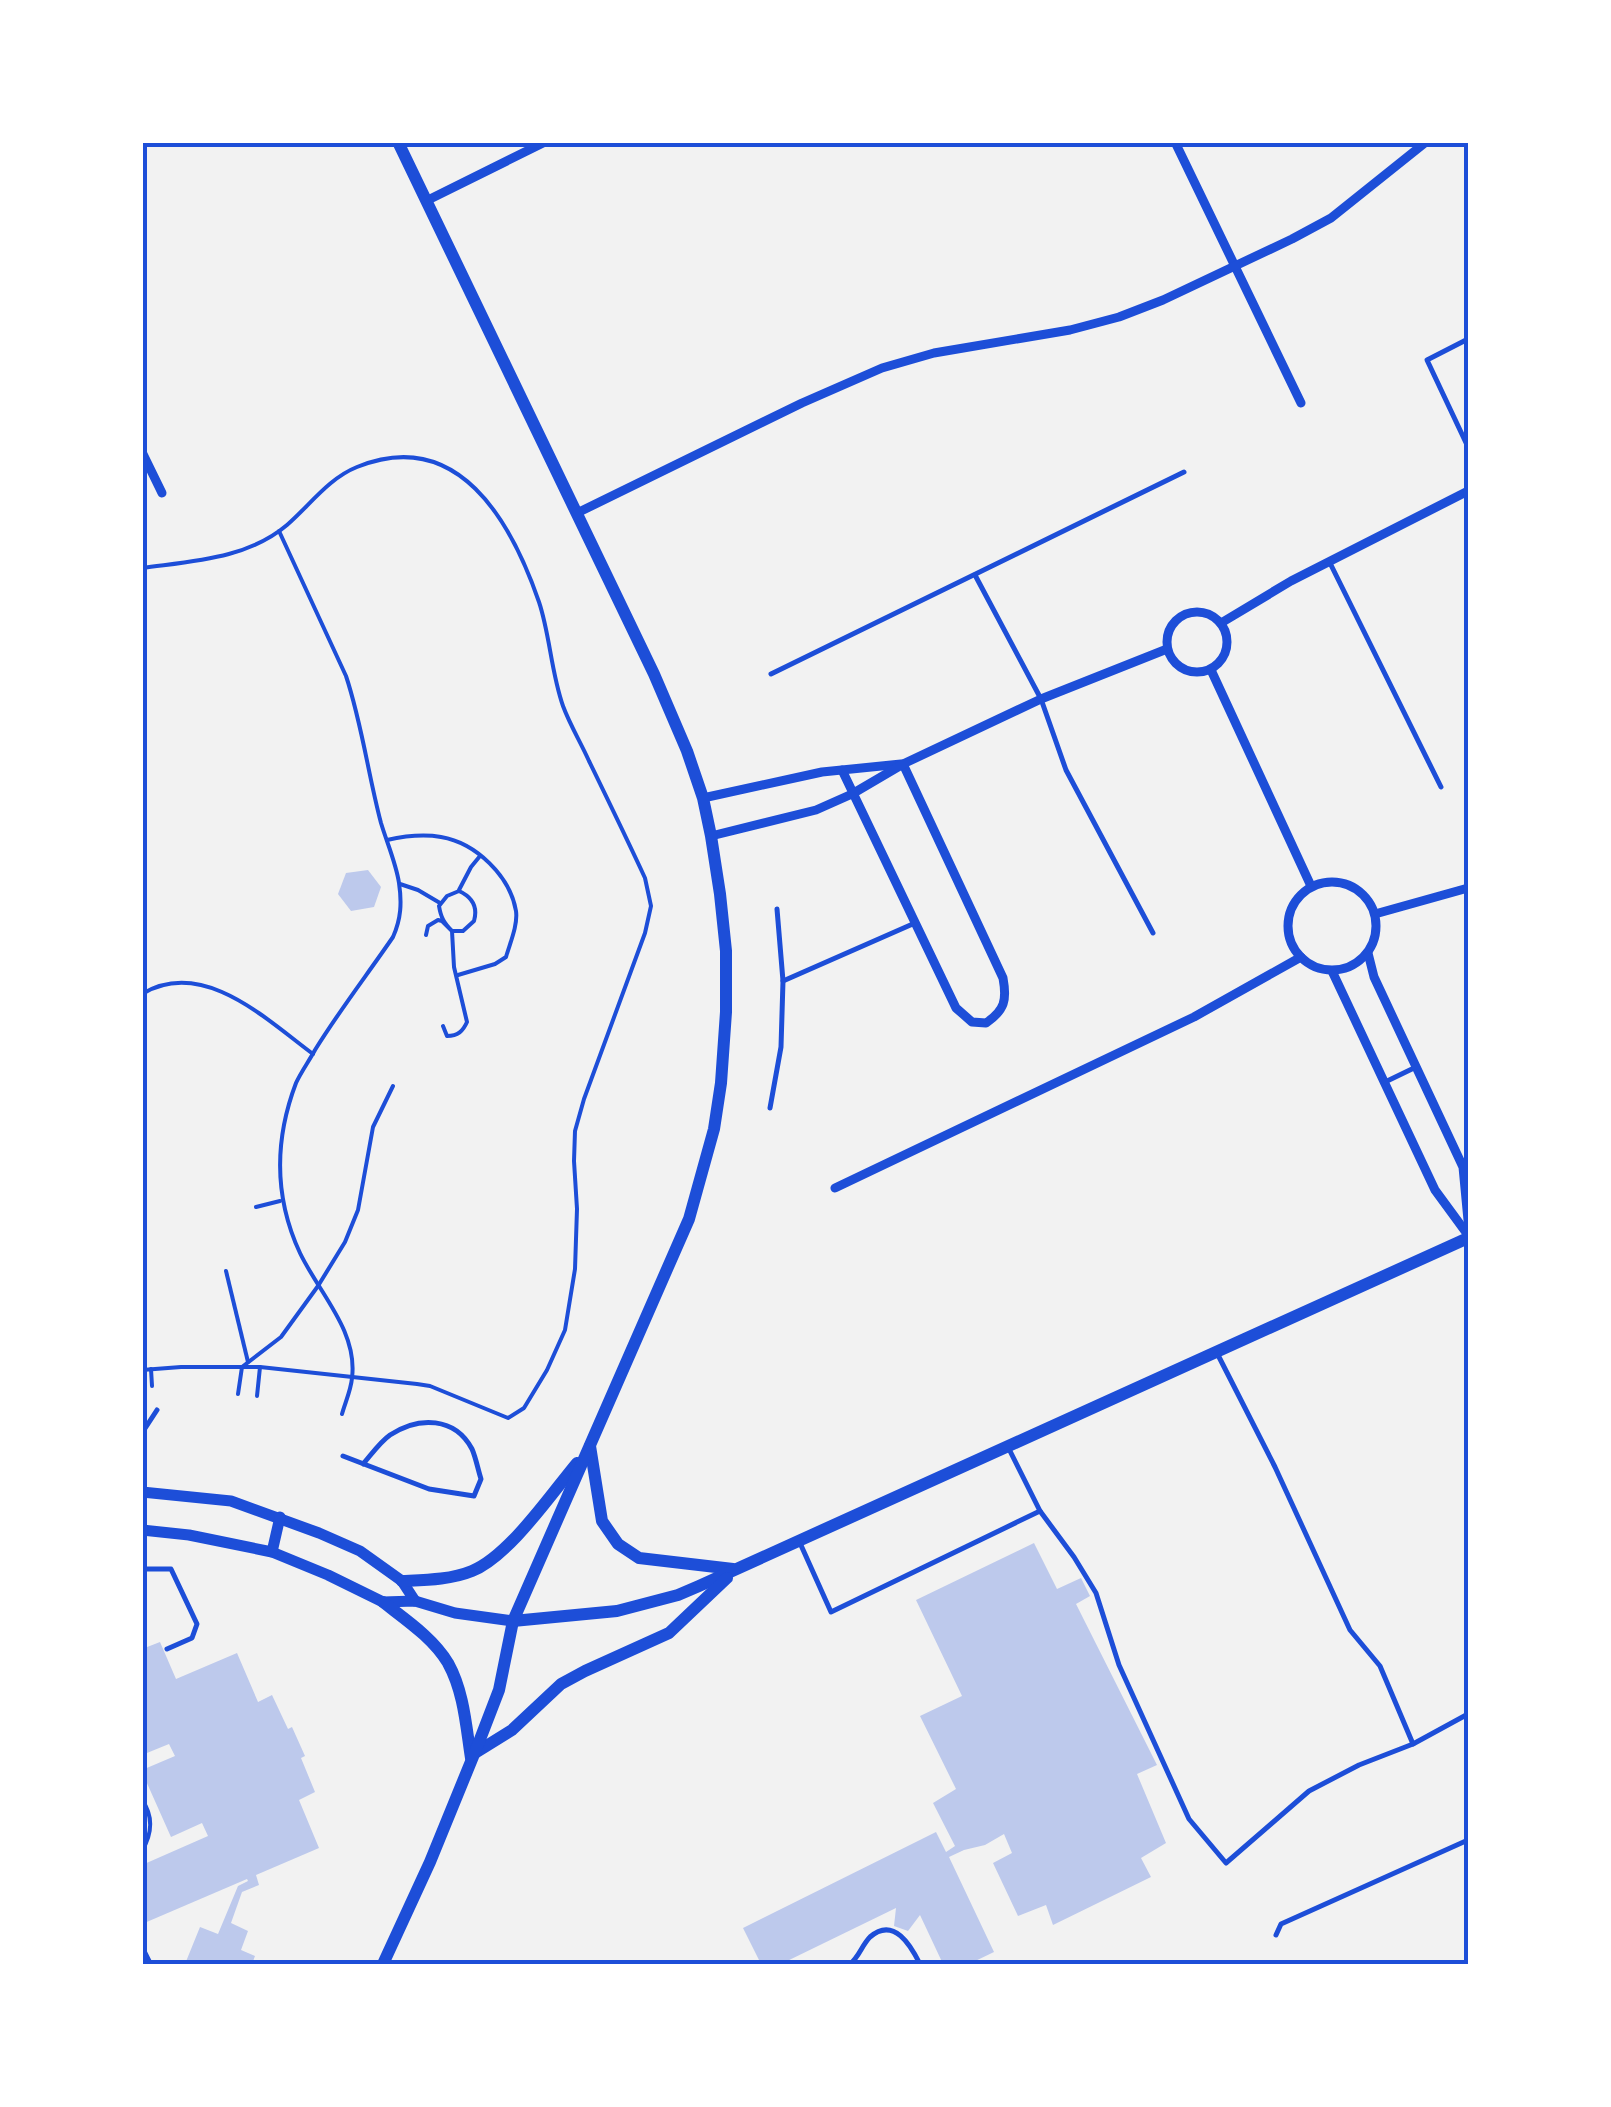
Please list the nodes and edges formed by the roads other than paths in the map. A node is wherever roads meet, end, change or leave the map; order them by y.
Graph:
1 (398, 142) edge
2 (545, 142) edge
3 (1175, 142) edge
4 (1426, 142) edge
5 (426, 201) junction
6 (1234, 266) junction
7 (1468, 339) edge
8 (1300, 403) dead end
9 (1468, 446) edge
10 (142, 452) edge
11 (1184, 472) dead end
12 (162, 493) dead end
13 (1467, 496) edge
14 (577, 513) junction
15 (1329, 560) junction
16 (976, 576) junction
17 (1221, 624) junction
18 (1167, 650) junction
19 (1211, 670) junction
20 (771, 674) dead end
21 (1041, 699) junction
22 (903, 764) junction
23 (842, 770) junction
24 (1441, 787) dead end
25 (852, 794) junction
26 (703, 798) junction
27 (711, 836) junction
28 (1312, 886) junction
29 (1468, 888) edge
30 (777, 909) dead end
31 (1374, 914) junction
32 (915, 923) junction
33 (1153, 933) dead end
34 (1368, 952) junction
35 (1301, 958) junction
36 (1332, 971) junction
37 (783, 981) junction
38 (1417, 1067) junction
39 (1383, 1082) junction
40 (770, 1108) dead end
41 (835, 1188) dead end
42 (1468, 1220) edge
43 (1468, 1237) edge
44 (1217, 1352) junction
45 (157, 1410) dead end
46 (142, 1433) edge
47 (1008, 1447) junction
48 (589, 1448) junction
49 (343, 1456) dead end
50 (362, 1464) junction
51 (142, 1492) edge
52 (1040, 1511) junction
53 (280, 1517) junction
54 (142, 1530) edge
55 (799, 1540) junction
56 (272, 1552) junction
57 (142, 1569) edge
58 (736, 1570) junction
59 (402, 1581) junction
60 (384, 1602) junction
61 (415, 1602) junction
62 (513, 1621) junction
63 (167, 1649) dead end
64 (1468, 1714) edge
65 (1413, 1744) junction
66 (473, 1757) junction
67 (1468, 1840) edge
68 (1276, 1935) dead end
69 (383, 1964) edge
70 (850, 1964) edge
71 (920, 1964) edge

1 - 5 main road
2 - 5 street
3 - 6 street
4 - 6 street
5 - 14 main road
6 - 8 street
6 - 14 street
7 - 9 lane
10 - 12 street
11 - 16 lane
13 - 15 street
14 - 26 main road
15 - 17 street
15 - 24 lane
16 - 20 lane
16 - 21 lane
17 - 18 street
17 - 19 street
18 - 19 street
18 - 21 street
19 - 28 street
21 - 22 street
21 - 33 lane
22 - 23 street
22 - 25 street
22 - 32 street
23 - 25 street
23 - 26 street
25 - 27 street
25 - 32 street
26 - 27 main road
27 - 48 main road
28 - 31 street
28 - 35 street
29 - 31 street
30 - 37 lane
31 - 34 street
32 - 37 lane
34 - 36 street
34 - 38 street
35 - 36 street
35 - 41 street
36 - 39 street
37 - 40 lane
38 - 39 lane
38 - 42 street
39 - 43 street
43 - 44 main road
44 - 47 main road
44 - 65 lane
45 - 46 lane
47 - 52 lane
47 - 55 main road
48 - 58 main road
48 - 59 main road
48 - 62 main road
49 - 50 lane
50 - 50 lane
51 - 53 street
52 - 55 lane
52 - 65 lane
53 - 56 street
53 - 59 street
54 - 56 street
55 - 58 main road
56 - 60 street
57 - 63 lane
58 - 62 main road
58 - 66 main road
59 - 61 street
60 - 61 street
60 - 66 main road
61 - 62 street
62 - 66 main road
64 - 65 lane
66 - 69 main road
67 - 68 lane
70 - 71 lane

